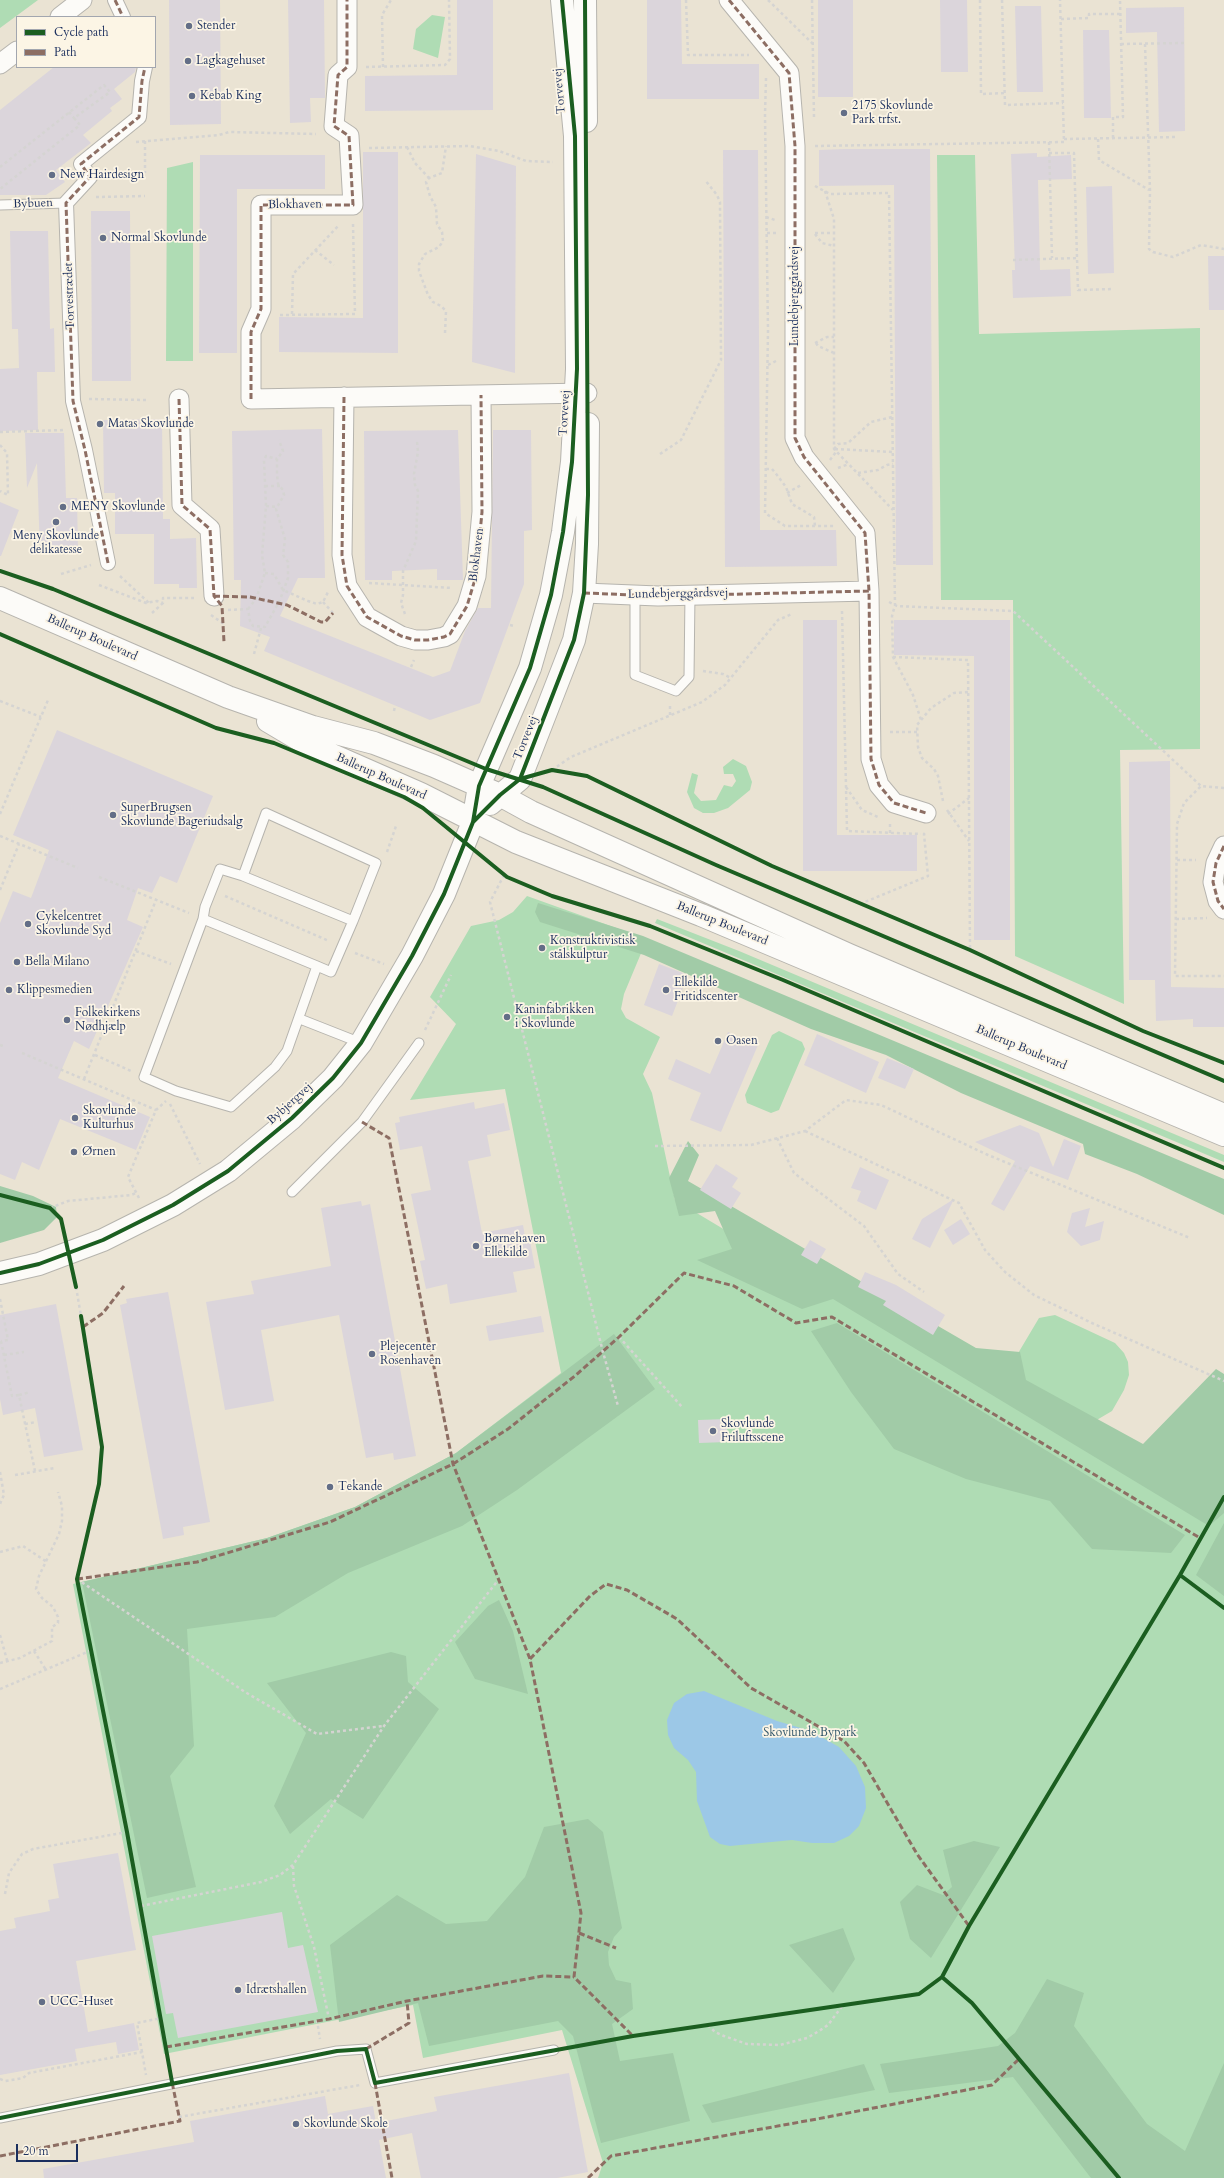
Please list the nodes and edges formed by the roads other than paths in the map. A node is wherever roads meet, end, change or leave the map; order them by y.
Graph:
1 (82, 0) edge
2 (115, 0) edge
3 (347, 0) edge
4 (562, 0) edge
5 (585, 0) edge
6 (729, 0) edge
7 (61, 16) edge
8 (123, 16) edge
9 (16, 52) edge
10 (0, 64) edge
11 (145, 68) edge
12 (66, 203) junction
13 (0, 205) edge
14 (582, 393) junction
15 (481, 395) junction
16 (344, 397) junction
17 (179, 399) dead end
18 (108, 563) road end
19 (869, 591) junction
20 (584, 593) junction
21 (690, 594) junction
22 (214, 596) road end
23 (635, 596) junction
24 (0, 598) edge
25 (228, 697) junction
26 (479, 786) junction
27 (500, 795) junction
28 (472, 822) junction
29 (927, 822) road end
30 (1224, 846) edge
31 (242, 876) junction
32 (1224, 909) edge
33 (203, 919) junction
34 (353, 921) junction
35 (317, 966) junction
36 (300, 1018) junction
37 (361, 1043) junction
38 (419, 1043) road end
39 (1224, 1114) edge
40 (1224, 1135) edge
41 (292, 1192) dead end
42 (0, 1273) edge
43 (554, 2050) dead end
44 (0, 2118) edge

1 - 7 street
2 - 8 street
3 - 16 street, Blokhaven
4 - 14 street, Torvevej
5 - 14 street, Torvevej
6 - 19 street, Lundebjerggårdsvej
9 - 10 street
11 - 12 street
12 - 13 lane, Bybuen
12 - 18 street, Torvestrædet
14 - 15 street, Blokhaven
14 - 20 street, Torvevej
14 - 26 street, Torvevej
15 - 16 street, Blokhaven
15 - 16 street, Blokhaven
17 - 22 street
19 - 21 street, Lundebjerggårdsvej
19 - 29 street, Lundebjerggårdsvej
20 - 23 street, Lundebjerggårdsvej
20 - 27 street, Torvevej
21 - 23 street, Lundebjerggårdsvej
21 - 23 lane
24 - 25 street, Ballerup Boulevard
25 - 26 street, Ballerup Boulevard
25 - 28 street, Ballerup Boulevard
26 - 27 street, Ballerup Boulevard
26 - 28 street, Torvevej
27 - 28 street, Torvevej
27 - 39 street, Ballerup Boulevard
28 - 37 street, Bybjergvej
28 - 40 street, Ballerup Boulevard
30 - 32 street
31 - 33 lane
31 - 34 lane
31 - 34 lane
33 - 35 lane
33 - 36 lane
34 - 35 lane
35 - 36 lane
36 - 37 lane
37 - 42 street, Bybjergvej
38 - 41 lane
43 - 44 lane

